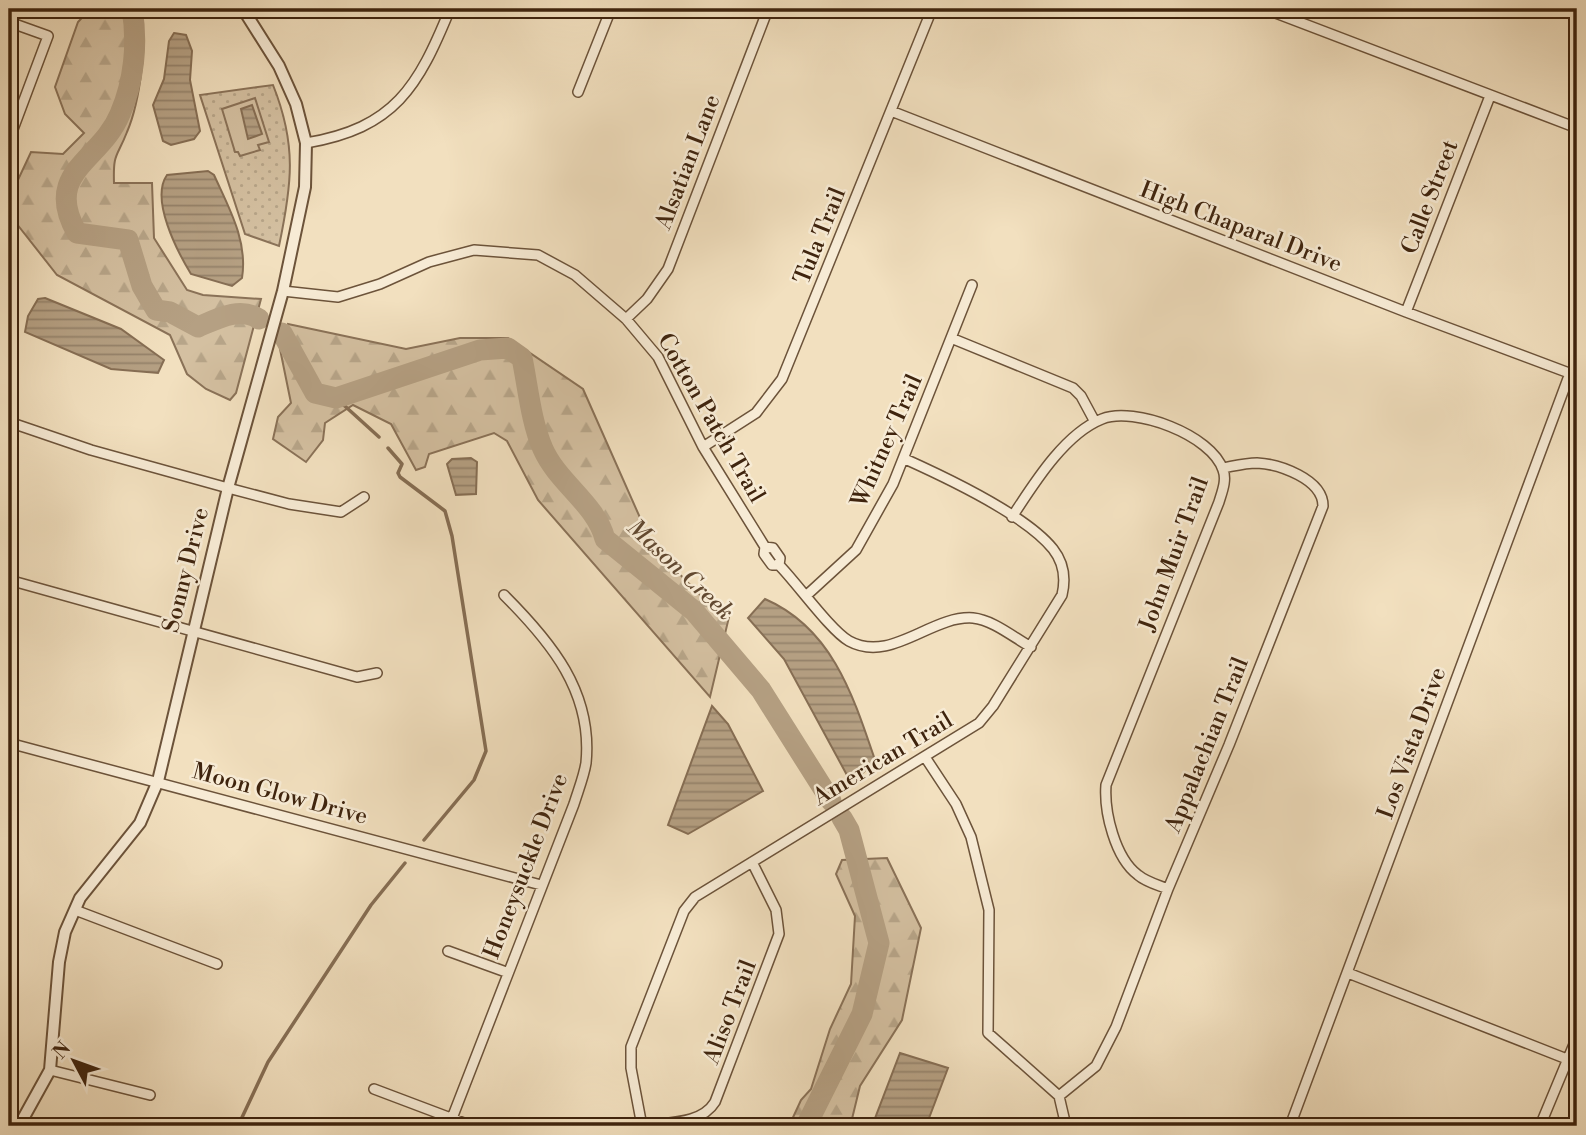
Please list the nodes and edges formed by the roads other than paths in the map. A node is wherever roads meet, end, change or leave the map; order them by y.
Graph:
1 (243, 9) edge
2 (450, 9) edge
3 (611, 9) edge
4 (768, 9) edge
5 (932, 9) edge
6 (1265, 9) edge
7 (9, 22) edge
8 (578, 92) dead end
9 (1490, 96) junction
10 (891, 111) junction
11 (1577, 128) edge
12 (9, 140) edge
13 (306, 143) junction
14 (972, 285) dead end
15 (282, 291) junction
16 (1406, 312) junction
17 (626, 319) junction
18 (951, 338) junction
19 (1574, 374) edge
20 (9, 422) edge
21 (1096, 422) junction
22 (703, 447) junction
23 (905, 459) junction
24 (1223, 468) junction
25 (228, 488) junction
26 (364, 497) dead end
27 (1012, 517) junction
28 (9, 580) edge
29 (808, 594) junction
30 (505, 595) dead end
31 (192, 632) junction
32 (1031, 648) junction
33 (377, 673) dead end
34 (9, 743) edge
35 (925, 757) junction
36 (158, 781) junction
37 (752, 862) junction
38 (541, 885) junction
39 (1168, 888) junction
40 (75, 910) junction
41 (448, 951) dead end
42 (217, 964) dead end
43 (506, 972) junction
44 (1348, 973) junction
45 (1577, 1037) edge
46 (1573, 1061) edge
47 (50, 1070) junction
48 (374, 1089) dead end
49 (150, 1095) dead end
50 (1059, 1096) junction
51 (450, 1122) edge
52 (19, 1126) edge
53 (472, 1126) edge
54 (642, 1126) edge
55 (1066, 1126) edge
56 (1290, 1126) edge
57 (1540, 1126) edge

1 - 13 street, Sonny Drive
2 - 13 street
3 - 8 street
4 - 17 street, Alsatian Lane
5 - 10 street, Tula Trail
6 - 9 street
7 - 12 street
9 - 11 street
9 - 16 street, Calle Street
10 - 16 street, High Chaparal Drive
10 - 22 street, Tula Trail
13 - 15 street, Sonny Drive
14 - 18 street, Whitney Trail
15 - 17 street, Cotton Patch Trail
15 - 25 street, Sonny Drive
16 - 19 street, High Chaparal Drive
17 - 22 street, Cotton Patch Trail
18 - 21 street
18 - 23 street, Whitney Trail
19 - 44 street, Los Vista Drive
20 - 25 street
21 - 24 street, John Muir Trail
21 - 27 street
22 - 29 street, Cotton Patch Trail
23 - 27 street, American Trail
23 - 29 street, Whitney Trail
24 - 39 street, John Muir Trail
24 - 39 street, Appalachian Trail
25 - 26 street
25 - 31 street, Sonny Drive
27 - 32 street, American Trail
28 - 31 street
29 - 32 street
30 - 38 street, Honeysuckle Drive
31 - 33 street
31 - 36 street, Sonny Drive
32 - 35 street, American Trail
34 - 36 street, Moon Glow Drive
35 - 37 street, American Trail
35 - 50 street
36 - 38 street, Moon Glow Drive
36 - 40 street, Sonny Drive
37 - 54 street, American Trail
37 - 54 street, Aliso Trail
38 - 43 street, Honeysuckle Drive
39 - 50 street, Appalachian Trail
40 - 42 street
40 - 47 street, Sonny Drive
41 - 43 street
43 - 51 street, Honeysuckle Drive
44 - 46 street
44 - 56 street, Los Vista Drive
45 - 46 street
46 - 57 street
47 - 49 street
47 - 52 street, Sonny Drive
48 - 51 street
50 - 55 street
51 - 53 street

